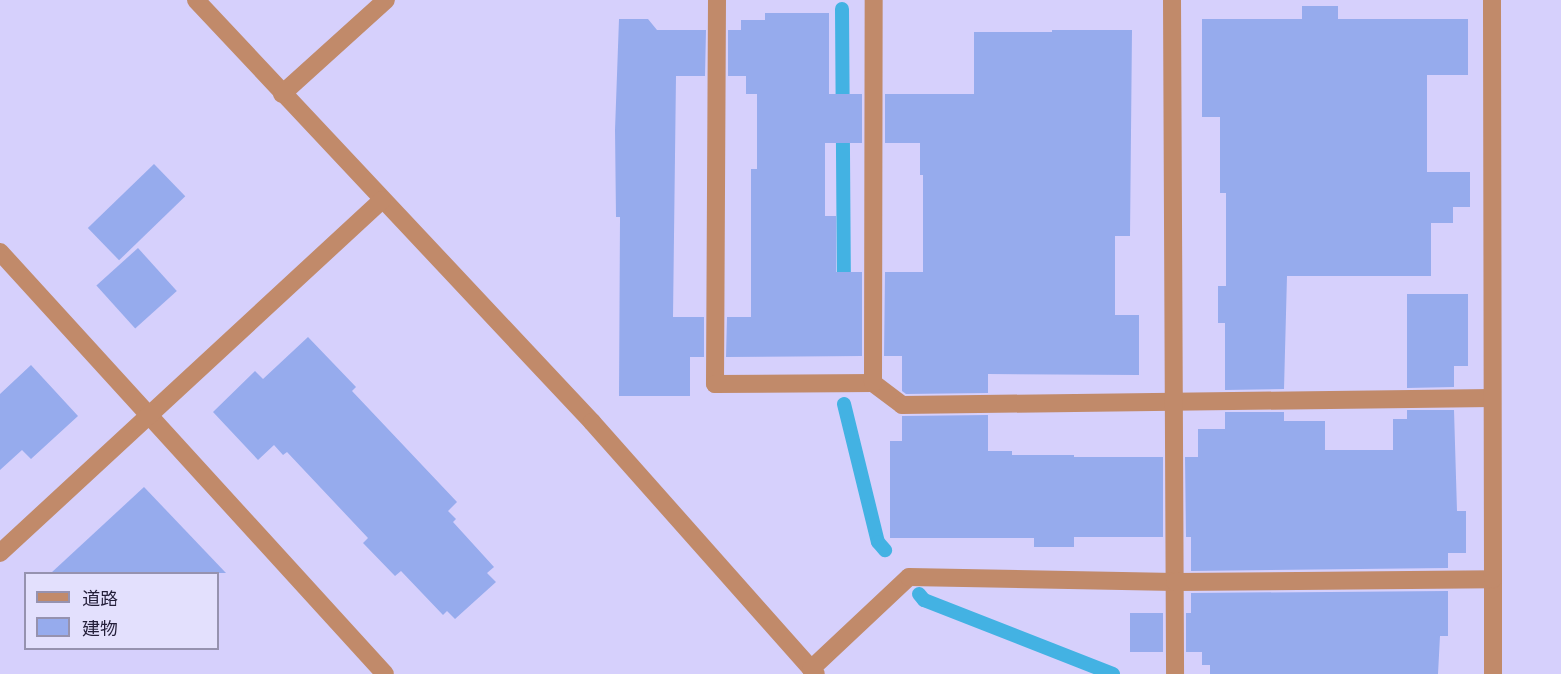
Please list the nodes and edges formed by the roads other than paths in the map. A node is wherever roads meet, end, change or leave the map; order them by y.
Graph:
1 (196, 0) edge
2 (386, 0) edge
3 (717, 0) edge
4 (874, 0) edge
5 (1172, 0) edge
6 (1492, 0) edge
7 (282, 94) junction
8 (382, 200) junction
9 (0, 252) edge
10 (873, 383) junction
11 (1492, 398) junction
12 (1173, 400) junction
13 (147, 416) junction
14 (0, 553) edge
15 (1493, 579) junction
16 (1175, 582) junction
17 (813, 672) edge
18 (385, 674) edge
19 (1175, 674) edge
20 (1493, 674) edge

1 - 7 street
2 - 7 street
3 - 10 street
4 - 10 street
5 - 12 street
6 - 11 street
7 - 8 street
8 - 13 street
8 - 17 street
9 - 13 street
10 - 12 street
11 - 12 street
11 - 15 street
12 - 16 street
13 - 14 street
13 - 18 street
15 - 16 street
15 - 20 street
16 - 17 street
16 - 19 street

